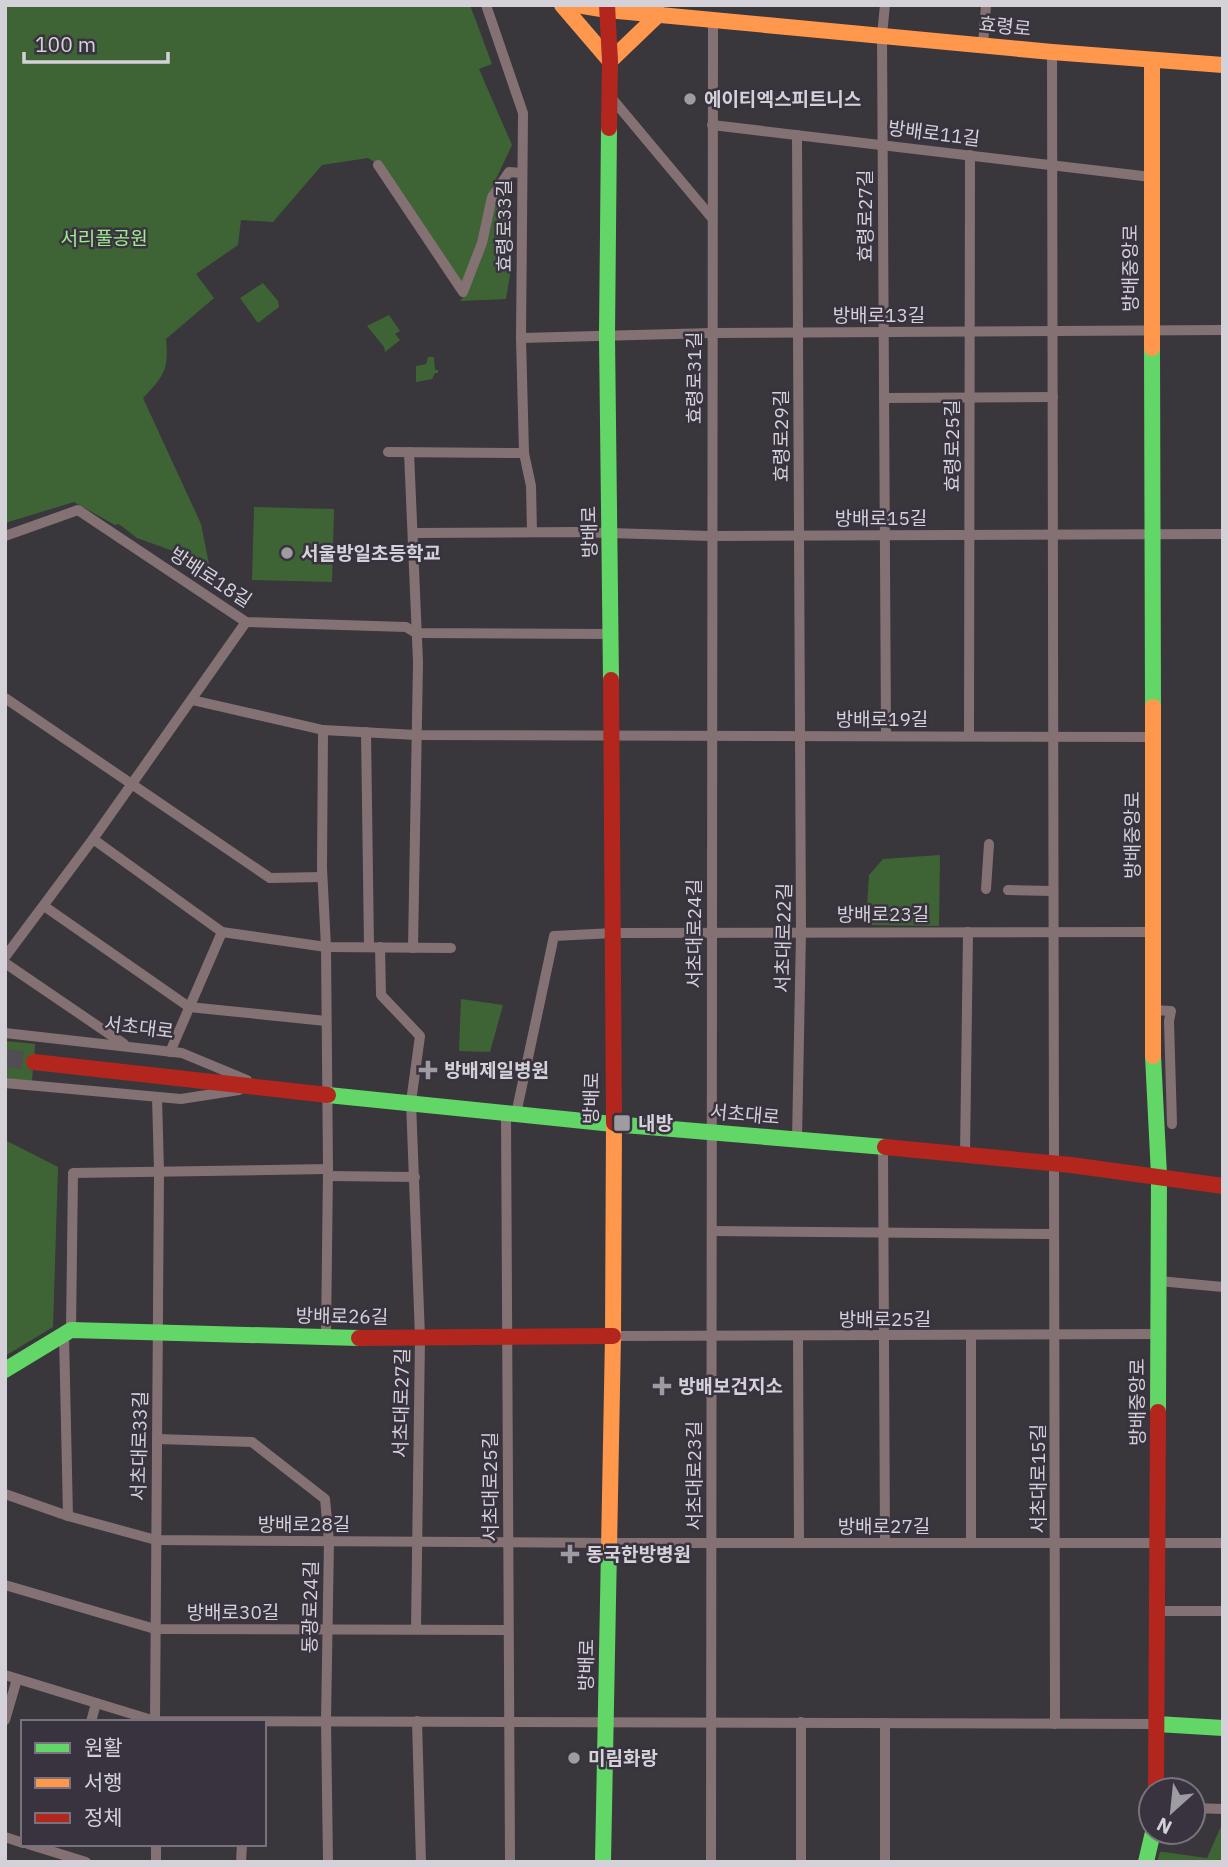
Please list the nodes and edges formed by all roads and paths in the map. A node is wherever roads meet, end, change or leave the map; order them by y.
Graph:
1 (486, 5) edge
2 (562, 5) edge
3 (577, 5) edge
4 (885, 5) edge
5 (986, 5) edge
6 (607, 8) edge
7 (654, 10) edge
8 (713, 19) junction
9 (882, 35) junction
10 (983, 45) junction
11 (1052, 52) junction
12 (1152, 60) junction
13 (610, 61) junction
14 (1222, 65) edge
15 (609, 95) junction
16 (712, 125) junction
17 (797, 135) junction
18 (882, 145) junction
19 (970, 155) junction
20 (378, 165) dead end
21 (1052, 165) junction
22 (522, 173) junction
23 (1152, 177) junction
24 (712, 218) junction
25 (1223, 330) edge
26 (1052, 331) junction
27 (1151, 331) junction
28 (884, 332) junction
29 (970, 332) junction
30 (712, 333) junction
31 (798, 333) junction
32 (607, 335) junction
33 (521, 338) junction
34 (1052, 397) junction
35 (884, 398) junction
36 (970, 398) junction
37 (388, 452) dead end
38 (409, 452) junction
39 (524, 453) junction
40 (532, 532) junction
41 (413, 533) junction
42 (610, 534) junction
43 (1152, 534) junction
44 (1223, 534) edge
45 (970, 535) junction
46 (1053, 535) junction
47 (5, 536) edge
48 (711, 536) junction
49 (799, 536) junction
50 (885, 536) junction
51 (246, 622) junction
52 (416, 633) junction
53 (611, 634) junction
54 (5, 698) edge
55 (192, 700) junction
56 (323, 730) junction
57 (366, 732) junction
58 (416, 735) junction
59 (886, 735) junction
60 (612, 736) junction
61 (969, 736) junction
62 (1053, 736) junction
63 (711, 737) junction
64 (800, 737) junction
65 (1152, 737) junction
66 (132, 785) junction
67 (93, 839) junction
68 (989, 844) dead end
69 (322, 877) junction
70 (986, 889) dead end
71 (1009, 890) dead end
72 (1053, 891) junction
73 (44, 906) junction
74 (222, 932) junction
75 (711, 932) junction
76 (802, 932) junction
77 (968, 932) junction
78 (1053, 932) junction
79 (1153, 932) junction
80 (614, 933) junction
81 (326, 947) junction
82 (374, 947) junction
83 (413, 948) junction
84 (451, 948) dead end
85 (5, 957) edge
86 (5, 963) edge
87 (189, 1007) junction
88 (1153, 1010) junction
89 (326, 1021) junction
90 (5, 1033) edge
91 (126, 1046) junction
92 (170, 1052) junction
93 (34, 1062) tunnel mouth
94 (5, 1083) edge
95 (262, 1086) junction
96 (327, 1094) junction
97 (157, 1097) junction
98 (411, 1102) junction
99 (511, 1113) junction
100 (612, 1124) junction
101 (1172, 1124) dead end
102 (711, 1132) junction
103 (797, 1140) junction
104 (883, 1146) junction
105 (965, 1155) junction
106 (1053, 1164) junction
107 (159, 1171) junction
108 (328, 1173) junction
109 (1159, 1175) junction
110 (415, 1177) junction
111 (1223, 1186) edge
112 (712, 1231) junction
113 (884, 1233) junction
114 (1054, 1234) junction
115 (1159, 1281) junction
116 (1223, 1287) edge
117 (158, 1332) junction
118 (68, 1333) junction
119 (1158, 1334) junction
120 (1055, 1335) junction
121 (612, 1336) junction
122 (884, 1336) junction
123 (971, 1336) junction
124 (326, 1337) junction
125 (420, 1337) junction
126 (506, 1337) junction
127 (798, 1337) junction
128 (712, 1338) junction
129 (5, 1370) edge
130 (157, 1439) junction
131 (5, 1494) edge
132 (68, 1516) junction
133 (156, 1540) junction
134 (329, 1542) junction
135 (417, 1542) junction
136 (508, 1543) junction
137 (711, 1543) junction
138 (799, 1543) junction
139 (885, 1543) junction
140 (971, 1543) junction
141 (1055, 1543) junction
142 (1158, 1543) junction
143 (1223, 1543) edge
144 (610, 1544) junction
145 (5, 1584) edge
146 (1157, 1611) junction
147 (1223, 1611) edge
148 (156, 1629) junction
149 (327, 1629) junction
150 (416, 1629) junction
151 (508, 1630) junction
152 (5, 1675) edge
153 (17, 1679) junction
154 (96, 1703) junction
155 (5, 1720) edge
156 (92, 1720) edge
157 (152, 1720) edge
158 (155, 1720) edge
159 (266, 1721) edge
160 (326, 1721) junction
161 (418, 1721) junction
162 (509, 1721) junction
163 (606, 1721) junction
164 (711, 1722) junction
165 (801, 1722) junction
166 (885, 1723) junction
167 (1055, 1724) junction
168 (1157, 1724) junction
169 (1223, 1728) edge
170 (1156, 1776) edge
171 (57, 1848) edge
172 (86, 1862) edge
173 (328, 1862) edge
174 (421, 1862) edge
175 (510, 1862) edge
176 (603, 1862) edge
177 (711, 1862) edge
178 (801, 1862) edge
179 (885, 1862) edge

1 - 22 street, 효령로33길
2 - 13 main road
3 - 6 main road, 효령로
4 - 9 street, 효령로27길
5 - 10 street
6 - 7 main road, 효령로
6 - 13 main road, 방배로
7 - 8 main road, 효령로
7 - 13 main road
8 - 9 main road, 효령로
8 - 16 street, 효령로31길
9 - 10 main road, 효령로
9 - 18 street, 효령로27길
10 - 11 main road, 효령로
11 - 12 main road, 효령로
11 - 21 street, 서초대로15길
12 - 14 main road, 효령로
12 - 23 main road, 방배중앙로
13 - 15 main road, 방배로
15 - 24 street
15 - 32 main road, 방배로
16 - 17 street, 방배로11길
16 - 24 street, 효령로31길
17 - 18 street, 방배로11길
17 - 31 street, 효령로29길
18 - 19 street, 방배로11길
18 - 28 street, 효령로27길
19 - 21 street, 방배로11길
19 - 29 street, 효령로25길
20 - 22 street
21 - 23 street, 방배로11길
21 - 26 street, 서초대로15길
22 - 33 street, 효령로33길
23 - 27 main road, 방배중앙로
24 - 30 street, 효령로31길
25 - 27 street, 방배로13길
26 - 27 street, 방배로13길
26 - 29 street, 방배로13길
26 - 34 street, 서초대로15길
27 - 43 main road, 방배중앙로
28 - 29 street, 방배로13길
28 - 31 street, 방배로13길
28 - 35 street, 효령로27길
29 - 36 street, 효령로25길
30 - 31 street, 방배로13길
30 - 32 street, 방배로13길
30 - 48 street, 효령로31길
31 - 49 street, 효령로29길
32 - 33 street
32 - 42 main road, 방배로
33 - 39 street, 효령로33길
34 - 36 street
34 - 46 street, 서초대로15길
35 - 36 street
35 - 50 street, 효령로27길
36 - 45 street, 효령로25길
37 - 38 street
38 - 39 street
38 - 41 street
39 - 40 street, 효령로33길
40 - 41 street, 방배로15길
40 - 42 street, 방배로15길
41 - 52 street
42 - 48 street, 방배로15길
42 - 53 main road, 방배로
43 - 44 street, 방배로15길
43 - 46 street, 방배로15길
43 - 65 main road, 방배중앙로
45 - 46 street, 방배로15길
45 - 50 street, 방배로15길
45 - 61 street, 효령로25길
46 - 62 street, 서초대로15길
47 - 51 street, 방배로18길
48 - 49 street, 방배로15길
48 - 63 street, 효령로31길
49 - 50 street, 방배로15길
49 - 64 street, 효령로29길
50 - 59 street, 효령로27길
51 - 52 street, 방배로18길
51 - 55 street
52 - 53 street, 방배로18길
52 - 58 street
53 - 60 main road, 방배로
54 - 66 street
55 - 56 street, 방배로19길
55 - 66 street
56 - 57 street, 방배로19길
56 - 69 street
57 - 58 street, 방배로19길
57 - 82 street
58 - 60 street, 방배로19길
58 - 83 street
59 - 61 street, 방배로19길
59 - 64 street, 방배로19길
60 - 63 street, 방배로19길
60 - 80 main road, 방배로
61 - 62 street, 방배로19길
62 - 65 street, 방배로19길
62 - 72 street, 서초대로15길
63 - 64 street, 방배로19길
63 - 75 street, 서초대로24길
64 - 76 street, 서초대로22길
65 - 79 main road, 방배중앙로
66 - 67 street
66 - 69 street
67 - 73 street
67 - 74 street
68 - 70 street
69 - 81 street
71 - 72 street
72 - 78 street, 서초대로15길
73 - 85 street
73 - 87 street
74 - 81 street
74 - 87 street
75 - 76 street, 방배로23길
75 - 80 street, 방배로23길
75 - 102 street, 서초대로24길
76 - 77 street, 방배로23길
76 - 103 street, 서초대로22길
77 - 78 street, 방배로23길
77 - 105 street
78 - 79 street, 방배로23길
78 - 106 street, 서초대로15길
79 - 88 main road, 방배중앙로
80 - 99 street, 방배로23길
80 - 100 main road, 방배로
81 - 82 street
81 - 89 street
82 - 83 street
82 - 98 street, 서초대로27길
83 - 84 street
86 - 91 street
87 - 89 street
87 - 92 street
88 - 101 street
88 - 109 main road, 방배중앙로
89 - 96 street
90 - 91 street, 서초대로
91 - 92 street, 서초대로
92 - 95 street, 서초대로
93 - 95 main road, 서초대로
94 - 97 street, 서초대로
95 - 96 main road, 서초대로
95 - 97 street, 서초대로
96 - 98 main road, 서초대로
96 - 108 street
97 - 107 street, 서초대로33길
98 - 99 main road, 서초대로
98 - 110 street, 서초대로27길
99 - 100 main road, 서초대로
99 - 126 street, 서초대로25길
100 - 102 main road, 서초대로
100 - 121 main road, 방배로
102 - 103 main road, 서초대로
102 - 112 street, 서초대로23길
103 - 104 main road, 서초대로
104 - 105 main road, 서초대로
104 - 113 street
105 - 106 main road, 서초대로
106 - 109 main road, 서초대로
106 - 114 street, 서초대로15길
107 - 108 street
107 - 117 street, 서초대로33길
107 - 118 street
108 - 110 street
108 - 124 street
109 - 111 main road, 서초대로
109 - 115 main road, 방배중앙로
110 - 125 street, 서초대로27길
112 - 113 street
112 - 128 street, 서초대로23길
113 - 114 street
113 - 122 street
114 - 120 street, 서초대로15길
115 - 116 street
115 - 119 main road, 방배중앙로
117 - 118 main road, 방배로26길
117 - 124 main road, 방배로26길
117 - 130 street, 서초대로33길
118 - 129 main road
118 - 132 street
119 - 120 street, 방배로25길
119 - 142 main road, 방배중앙로
120 - 123 street, 방배로25길
120 - 141 street, 서초대로15길
121 - 126 main road, 방배로26길
121 - 128 street, 방배로25길
121 - 144 main road, 방배로
122 - 123 street, 방배로25길
122 - 127 street, 방배로25길
122 - 139 street
123 - 140 street
124 - 125 main road, 방배로26길
125 - 126 main road, 방배로26길
125 - 135 street, 서초대로27길
126 - 136 street, 서초대로25길
127 - 128 street, 방배로25길
127 - 138 street
128 - 137 street, 서초대로23길
130 - 133 street, 서초대로33길
130 - 134 street, 동광로24길
131 - 132 street, 방배로28길
132 - 133 street, 방배로28길
133 - 134 street, 방배로28길
133 - 148 street, 서초대로33길
134 - 135 street, 방배로28길
134 - 149 street, 동광로24길
135 - 136 street, 방배로28길
135 - 150 street, 서초대로27길
136 - 144 street, 방배로28길
136 - 151 street, 서초대로25길
137 - 138 street, 방배로27길
137 - 144 street, 방배로27길
137 - 164 street, 서초대로23길
138 - 139 street, 방배로27길
139 - 140 street, 방배로27길
140 - 141 street, 방배로27길
141 - 142 street, 방배로27길
141 - 167 street, 서초대로15길
142 - 143 street, 방배로27길
142 - 146 main road, 방배중앙로
144 - 163 main road, 방배로
145 - 148 street, 방배로30길
146 - 147 street
146 - 168 main road, 방배중앙로
148 - 149 street, 방배로30길
148 - 158 street, 서초대로33길
149 - 150 street, 방배로30길
149 - 160 street, 동광로24길
150 - 151 street, 방배로30길
151 - 162 street, 서초대로25길
152 - 153 street
153 - 154 street
153 - 155 street
154 - 156 street
154 - 157 street
159 - 160 street
160 - 161 street
160 - 173 street, 동광로24길
161 - 162 street
161 - 174 street
162 - 163 street
162 - 175 street, 서초대로25길
163 - 164 street
163 - 176 main road, 방배로
164 - 165 street
164 - 177 street, 서초대로23길
165 - 166 street
165 - 178 street
166 - 167 street
166 - 179 street
167 - 168 street
168 - 169 main road
168 - 170 main road, 방배중앙로
171 - 172 street

